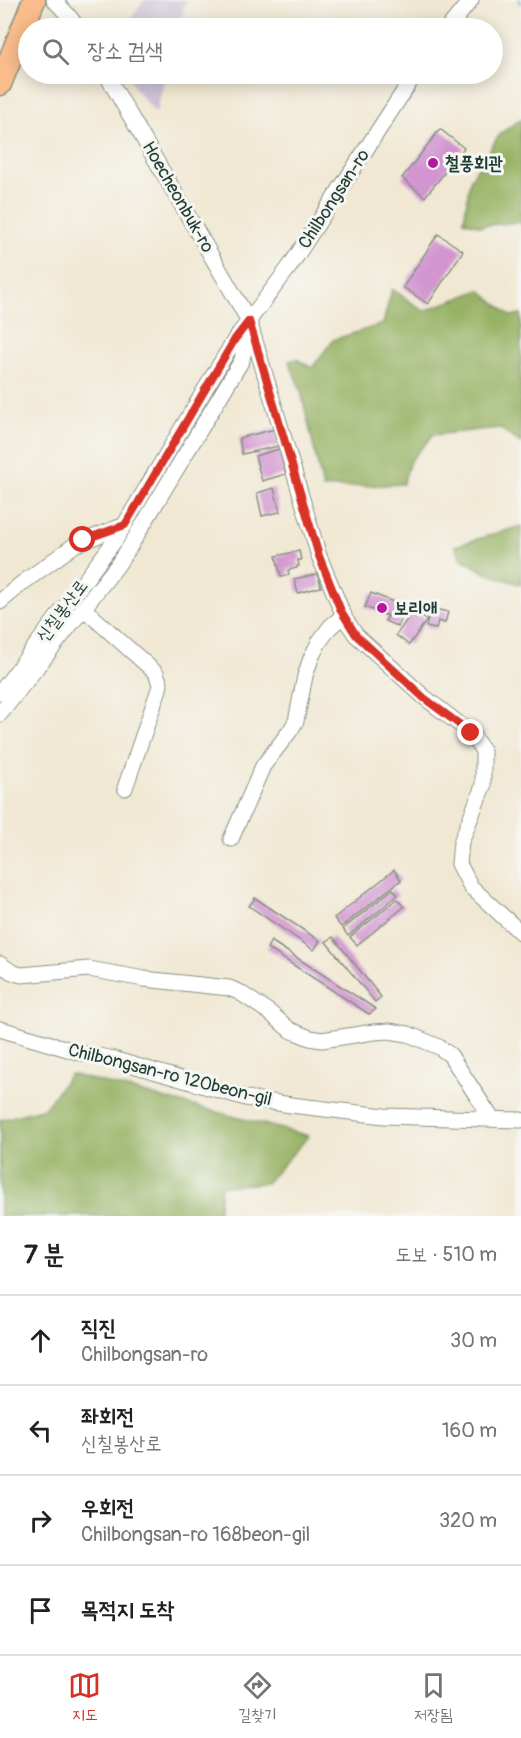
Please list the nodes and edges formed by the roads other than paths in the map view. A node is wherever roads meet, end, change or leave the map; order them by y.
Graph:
1 (34, 0) edge
2 (54, 0) edge
3 (471, 0) edge
4 (20, 14) edge
5 (70, 18) edge
6 (456, 18) edge
7 (18, 21) edge
8 (0, 51) edge
9 (0, 84) edge
10 (112, 84) edge
11 (409, 84) edge
12 (249, 321) junction
13 (125, 525) junction
14 (0, 602) edge
15 (83, 608) junction
16 (344, 615) junction
17 (0, 693) edge
18 (0, 714) edge
19 (125, 788) dead end
20 (231, 839) dead end
21 (521, 933) edge
22 (0, 964) edge
23 (0, 1029) edge
24 (492, 1119) junction
25 (521, 1120) edge

1 - 4 highway
2 - 5 street
3 - 6 street
4 - 8 highway
7 - 9 highway
10 - 12 street, Hoecheonbuk-ro
11 - 12 street, Chilbongsan-ro
12 - 13 street, 신칠봉산로
12 - 15 street, 신칠봉산로
12 - 16 street, Hoecheonbuk-ro
13 - 14 street
13 - 17 street, 신칠봉산로
15 - 18 street, 신칠봉산로
15 - 19 street, 신칠봉산로
16 - 20 street
16 - 21 street, Hoecheonbuk-ro
22 - 24 street
23 - 24 street, Chilbongsan-ro 120beon-gil
24 - 25 street, Chilbongsan-ro 120beon-gil

